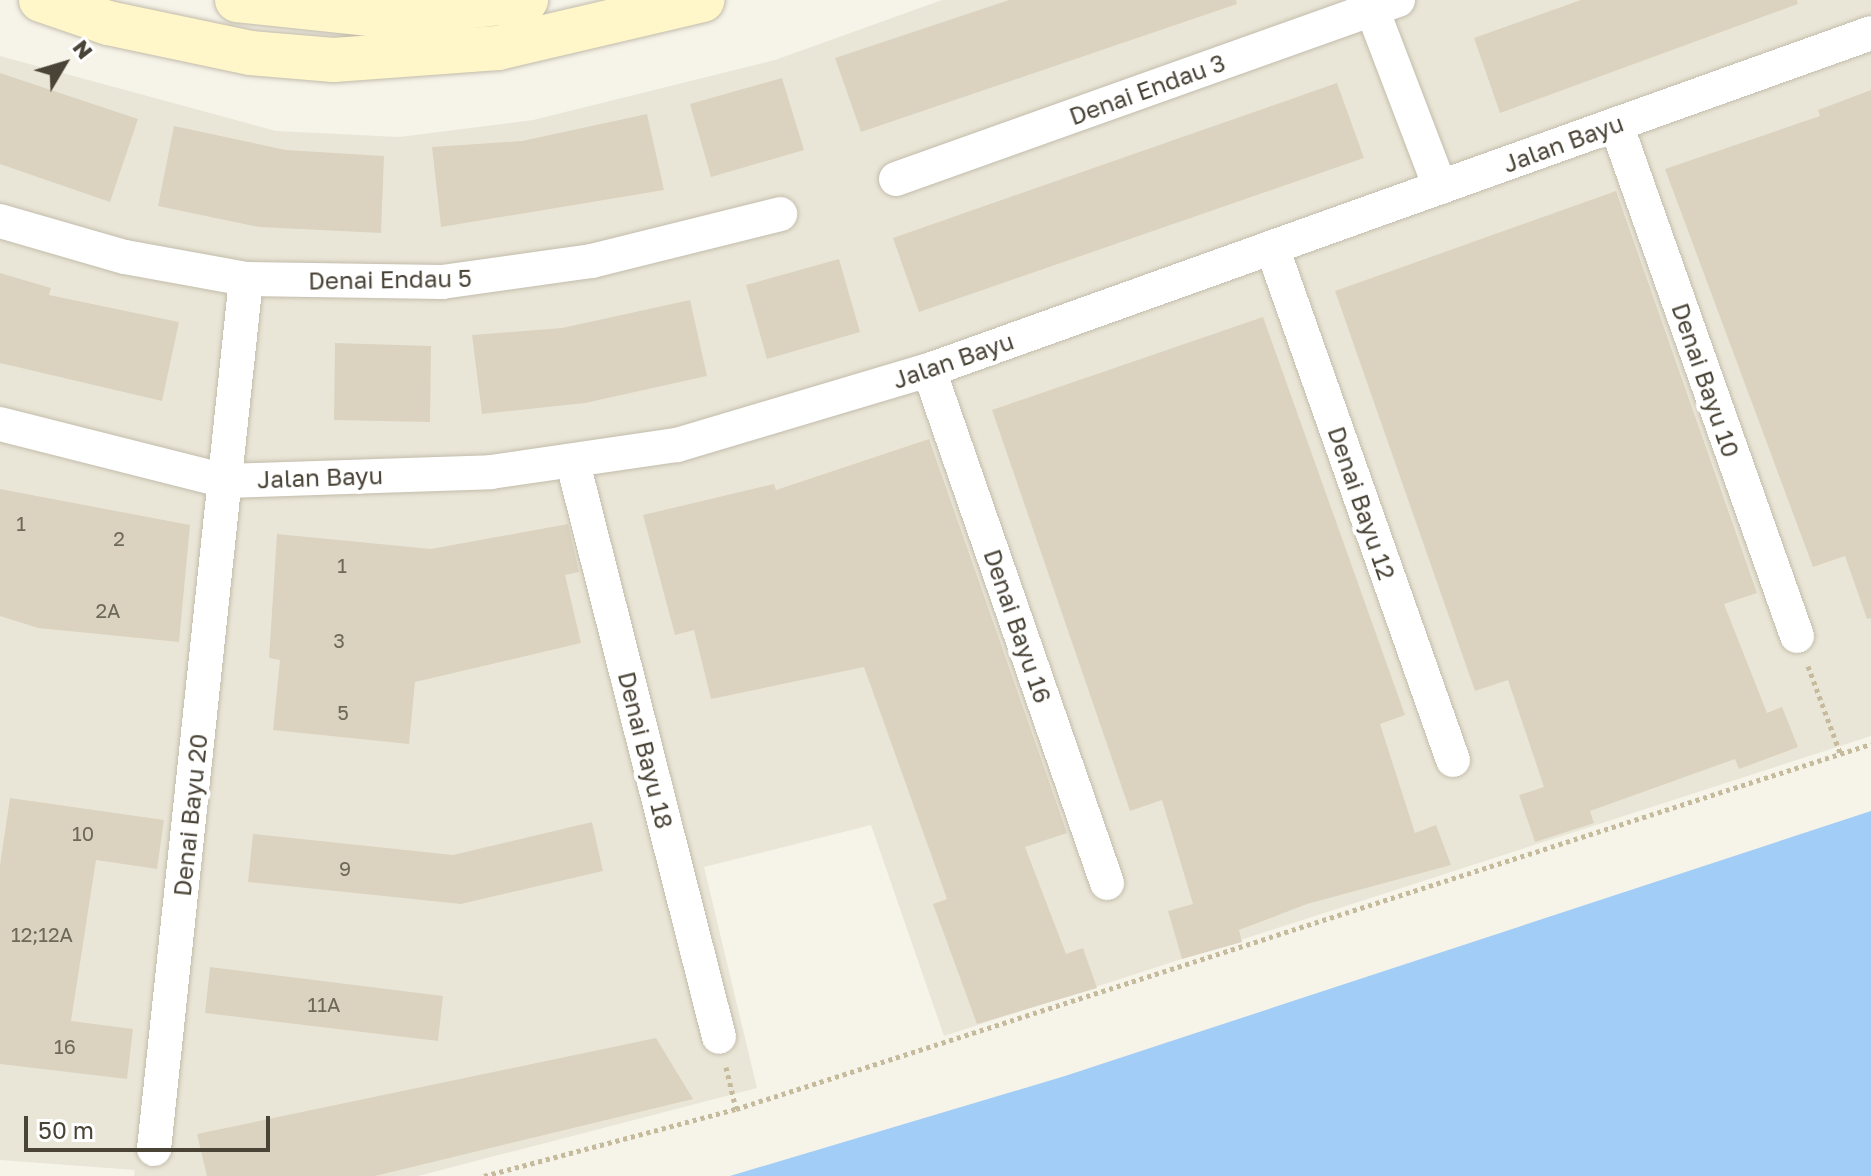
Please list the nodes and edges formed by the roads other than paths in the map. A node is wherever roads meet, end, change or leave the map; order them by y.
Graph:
1 (41, 0) edge
2 (237, 0) edge
3 (526, 0) edge
4 (702, 0) edge
5 (1385, 5) edge
6 (1871, 33) edge
7 (1616, 124) junction
8 (896, 179) dead end
9 (1440, 187) junction
10 (780, 214) dead end
11 (0, 221) edge
12 (1272, 247) junction
13 (246, 279) junction
14 (929, 370) junction
15 (0, 424) edge
16 (573, 463) junction
17 (226, 481) junction
18 (1797, 636) road end
19 (1453, 760) dead end
20 (1107, 883) dead end
21 (719, 1037) road end
22 (154, 1149) dead end

1 - 4 main road
2 - 3 main road
5 - 8 street, Denai Endau 3
5 - 9 street
6 - 7 street, Jalan Bayu
7 - 9 street, Jalan Bayu
7 - 18 street, Denai Bayu 10
9 - 12 street, Jalan Bayu
10 - 13 street, Denai Endau 5
11 - 13 street, Denai Endau 5
12 - 14 street, Jalan Bayu
12 - 19 street, Denai Bayu 12
13 - 17 street, Denai Bayu 20
14 - 16 street, Jalan Bayu
14 - 20 street, Denai Bayu 16
15 - 17 street, Jalan Bayu
16 - 17 street, Jalan Bayu
16 - 21 street, Denai Bayu 18
17 - 22 street, Denai Bayu 20

